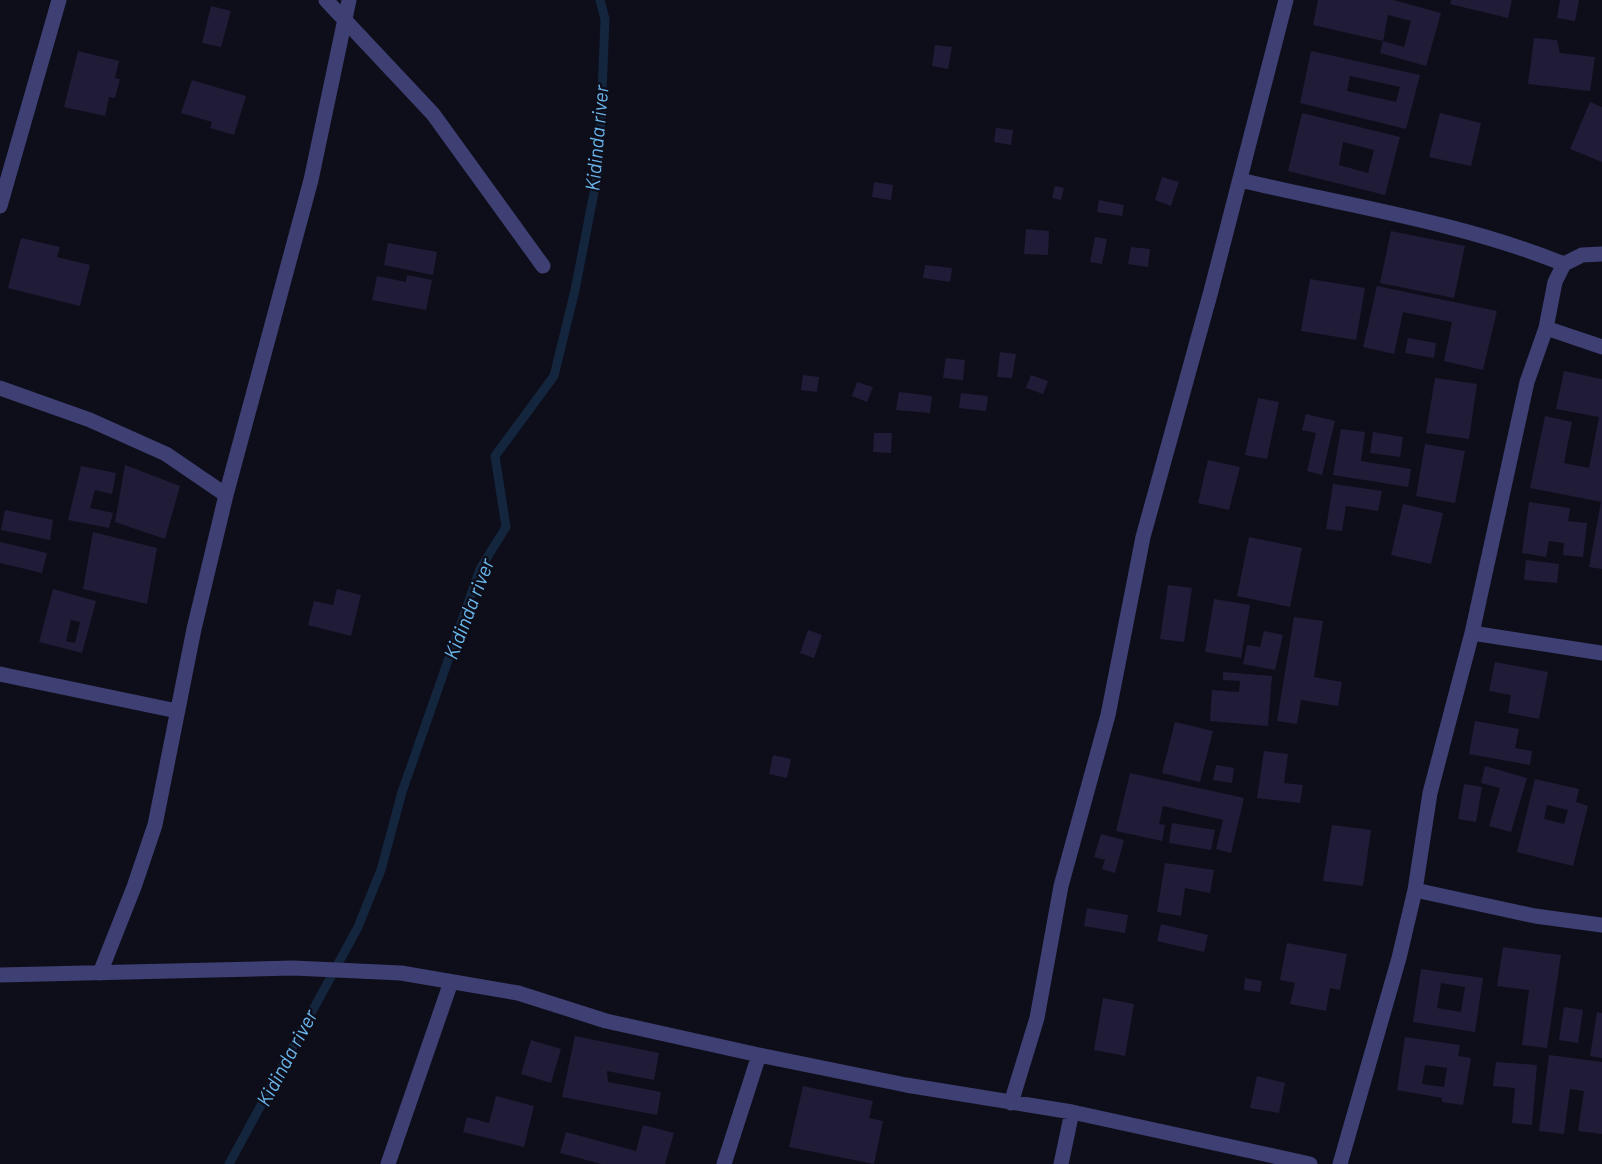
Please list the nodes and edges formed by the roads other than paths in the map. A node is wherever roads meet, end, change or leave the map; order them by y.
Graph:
1 (59, 0) edge
2 (326, 0) edge
3 (349, 0) edge
4 (1286, 0) edge
5 (346, 19) junction
6 (1240, 180) junction
7 (0, 206) edge
8 (1602, 254) edge
9 (1564, 264) junction
10 (543, 267) dead end
11 (1546, 328) junction
12 (1602, 347) edge
13 (0, 388) edge
14 (226, 495) junction
15 (1472, 633) junction
16 (1602, 653) edge
17 (0, 674) edge
18 (177, 711) junction
19 (1415, 890) junction
20 (1602, 925) edge
21 (100, 973) junction
22 (0, 975) edge
23 (451, 982) junction
24 (759, 1055) junction
25 (1011, 1103) junction
26 (1072, 1112) junction
27 (388, 1164) edge
28 (724, 1164) edge
29 (1060, 1164) edge
30 (1310, 1164) edge
31 (1340, 1164) edge

1 - 7 street
2 - 5 street
3 - 5 street
4 - 6 street
5 - 10 street
5 - 14 street
6 - 9 street
6 - 25 street
8 - 9 street
9 - 11 street
11 - 12 street
11 - 15 street
13 - 14 street
14 - 18 street
15 - 16 street
15 - 19 street
17 - 18 street
18 - 21 street
19 - 20 street
19 - 31 street
21 - 22 street
21 - 23 street
23 - 24 street
23 - 27 street
24 - 25 street
24 - 28 street
25 - 26 street
26 - 29 street
26 - 30 street

